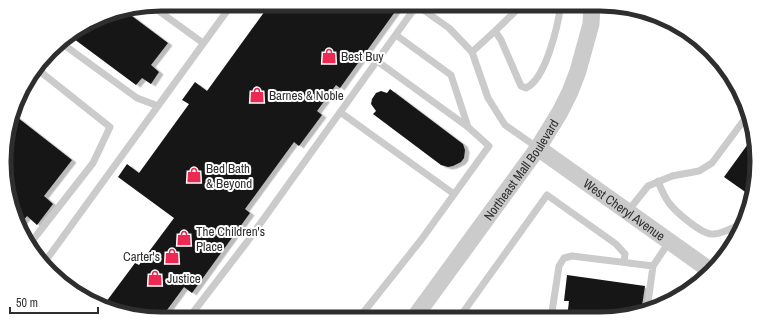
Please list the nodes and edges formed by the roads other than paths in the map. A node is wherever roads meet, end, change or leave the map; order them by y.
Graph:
1 (159, 11) edge
2 (226, 11) edge
3 (412, 11) edge
4 (425, 11) edge
5 (516, 11) edge
6 (560, 11) edge
7 (592, 11) edge
8 (495, 31) junction
9 (396, 35) junction
10 (204, 43) junction
11 (65, 46) edge
12 (472, 52) junction
13 (377, 61) junction
14 (41, 72) edge
15 (158, 106) junction
16 (340, 112) junction
17 (744, 120) edge
18 (468, 127) junction
19 (538, 148) junction
20 (658, 181) junction
21 (454, 194) junction
22 (628, 212) junction
23 (735, 226) edge
24 (33, 240) edge
25 (669, 241) junction
26 (47, 259) edge
27 (624, 262) junction
28 (653, 266) junction
29 (706, 268) edge
30 (648, 304) edge
31 (194, 312) edge
32 (364, 312) edge
33 (418, 312) edge
34 (463, 312) edge
35 (552, 312) edge

1 - 10 lane
2 - 10 lane
3 - 9 lane
4 - 12 lane
5 - 8 lane
6 - 8 lane
7 - 19 street, Northeast Mall Boulevard
8 - 12 lane
9 - 13 lane
9 - 18 lane
10 - 15 lane
11 - 15 lane
12 - 19 lane
13 - 16 lane
13 - 18 lane
14 - 24 lane
15 - 26 lane
16 - 21 lane
16 - 31 lane
17 - 20 lane
18 - 21 lane
19 - 22 street, West Cheryl Avenue
19 - 33 street, Northeast Mall Boulevard
20 - 22 lane
20 - 23 lane
21 - 32 lane
22 - 25 street, West Cheryl Avenue
25 - 28 lane
25 - 29 street, West Cheryl Avenue
27 - 28 lane
27 - 34 lane
27 - 35 lane
28 - 30 lane

